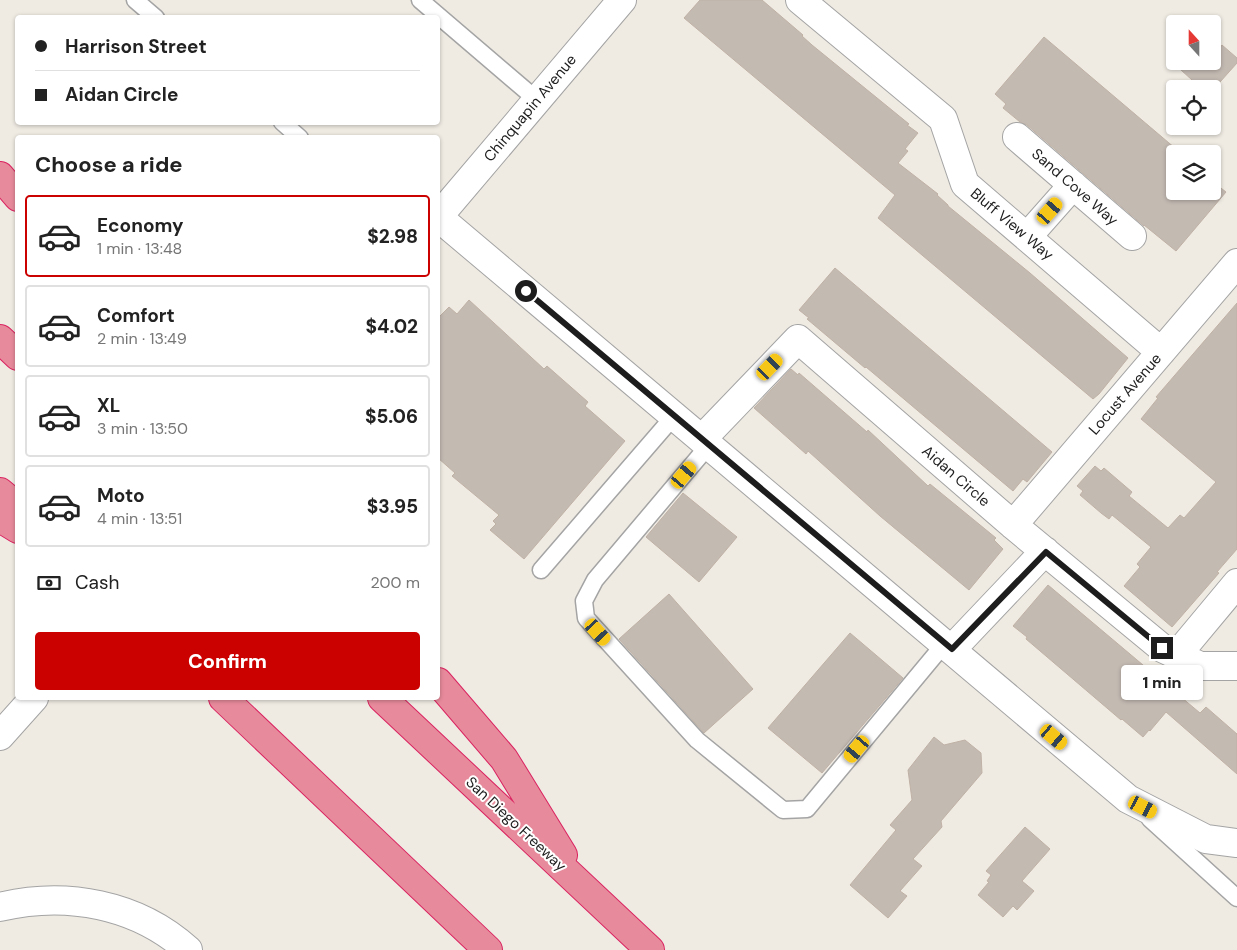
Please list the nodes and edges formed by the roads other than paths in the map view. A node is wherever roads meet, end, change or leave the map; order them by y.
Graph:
1 (135, 0) edge
2 (420, 0) edge
3 (622, 0) edge
4 (800, 0) edge
5 (152, 15) edge
6 (438, 15) edge
7 (440, 17) edge
8 (537, 100) junction
9 (285, 125) edge
10 (297, 135) edge
11 (1017, 137) dead end
12 (0, 176) edge
13 (1073, 185) junction
14 (15, 194) edge
15 (440, 215) edge
16 (440, 219) edge
17 (1132, 236) dead end
18 (1027, 237) junction
19 (1237, 263) edge
20 (0, 340) edge
21 (1161, 352) junction
22 (15, 353) edge
23 (674, 416) junction
24 (705, 442) junction
25 (0, 492) edge
26 (15, 504) edge
27 (0, 518) edge
28 (1013, 525) junction
29 (15, 527) edge
30 (1046, 552) junction
31 (541, 570) dead end
32 (1237, 583) edge
33 (948, 646) junction
34 (1177, 655) junction
35 (1237, 666) edge
36 (440, 684) edge
37 (32, 700) edge
38 (225, 700) edge
39 (384, 700) edge
40 (4, 723) edge
41 (1128, 799) junction
42 (1237, 843) edge
43 (582, 886) junction
44 (1237, 898) edge
45 (0, 907) edge
46 (188, 950) edge
47 (488, 950) edge
48 (650, 950) edge

1 - 5 lane
2 - 6 lane
3 - 8 street, Chinquapin Avenue
4 - 18 street, Bluff View Way
7 - 8 lane
8 - 15 street, Chinquapin Avenue
9 - 10 lane
11 - 13 street, Sand Cove Way
12 - 14 highway
13 - 17 street, Sand Cove Way
13 - 18 street
16 - 23 street
18 - 21 street, Bluff View Way
19 - 21 street, Locust Avenue
20 - 22 highway
21 - 28 street, Locust Avenue
23 - 24 street
23 - 31 lane
24 - 28 street, Aidan Circle
24 - 33 street
24 - 33 lane
25 - 26 highway
27 - 29 highway
28 - 30 street, Aidan Circle
30 - 33 street
30 - 34 street, Aidan Circle
32 - 34 street
33 - 41 street
34 - 35 street, Aidan Circle
36 - 43 highway
37 - 40 street
38 - 47 highway
39 - 43 highway, San Diego Freeway
41 - 42 street
41 - 44 lane
43 - 48 highway, San Diego Freeway
45 - 46 street

